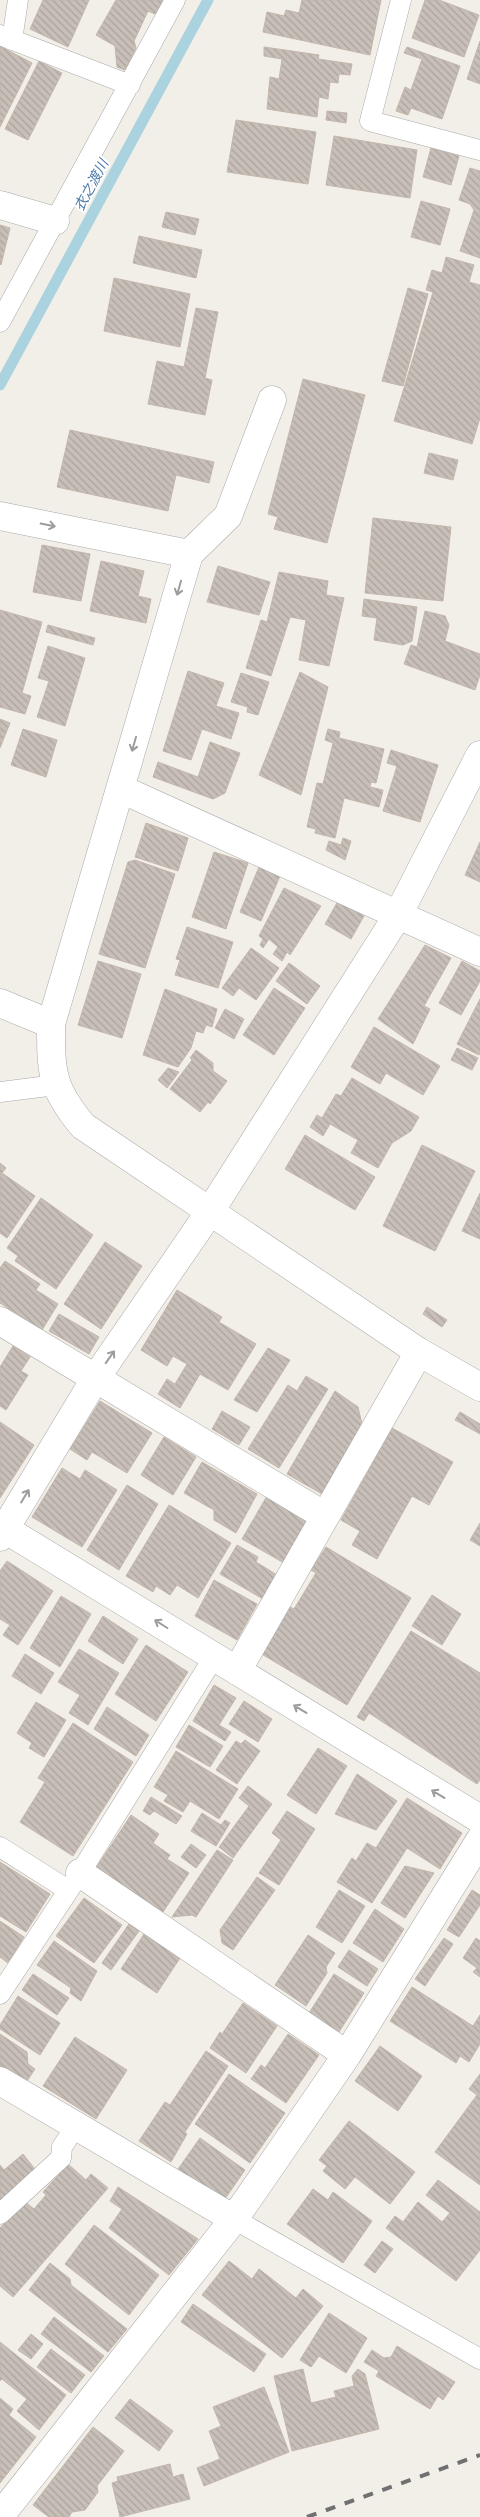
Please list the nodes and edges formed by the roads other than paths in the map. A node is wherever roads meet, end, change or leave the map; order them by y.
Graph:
1 (18, 0) edge
2 (175, 0) edge
3 (400, 0) edge
4 (6, 38) edge
5 (130, 85) junction
6 (480, 150) edge
7 (0, 205) edge
8 (55, 221) junction
9 (0, 322) edge
10 (272, 400) dead end
11 (0, 516) edge
12 (189, 554) junction
13 (480, 755) edge
14 (121, 789) junction
15 (398, 915) junction
16 (480, 952) edge
17 (0, 1003) edge
18 (51, 1024) junction
19 (56, 1085) junction
20 (0, 1092) edge
21 (209, 1212) junction
22 (0, 1321) edge
23 (419, 1352) junction
24 (95, 1379) junction
25 (480, 1387) edge
26 (325, 1516) junction
27 (2, 1531) edge
28 (225, 1664) junction
29 (480, 1819) edge
30 (480, 1840) edge
31 (0, 1847) edge
32 (74, 1882) junction
33 (0, 1994) edge
34 (347, 2055) junction
35 (0, 2081) edge
36 (76, 2126) junction
37 (0, 2214) edge
38 (234, 2219) junction
39 (480, 2359) edge
40 (0, 2516) edge

1 - 4 lane
2 - 5 lane
3 - 6 lane
4 - 5 lane
5 - 8 lane
7 - 8 street
8 - 9 lane
10 - 12 street
11 -> 12 street
12 -> 14 street
13 - 15 street
14 - 15 street
14 - 18 street
15 - 16 street
15 - 21 street
17 - 18 street
18 - 19 street
19 - 20 lane
19 - 21 street
21 - 23 street
24 -> 21 street
22 - 24 street
23 - 25 street
23 - 26 street
24 - 26 street
27 -> 24 street
26 - 28 street
28 -> 27 street
29 -> 28 street
28 - 32 lane
30 - 34 street
31 - 32 lane
32 - 33 lane
32 - 34 street
34 - 38 street
35 - 36 street
36 - 37 lane
36 - 38 street
38 - 39 lane
38 - 40 street

